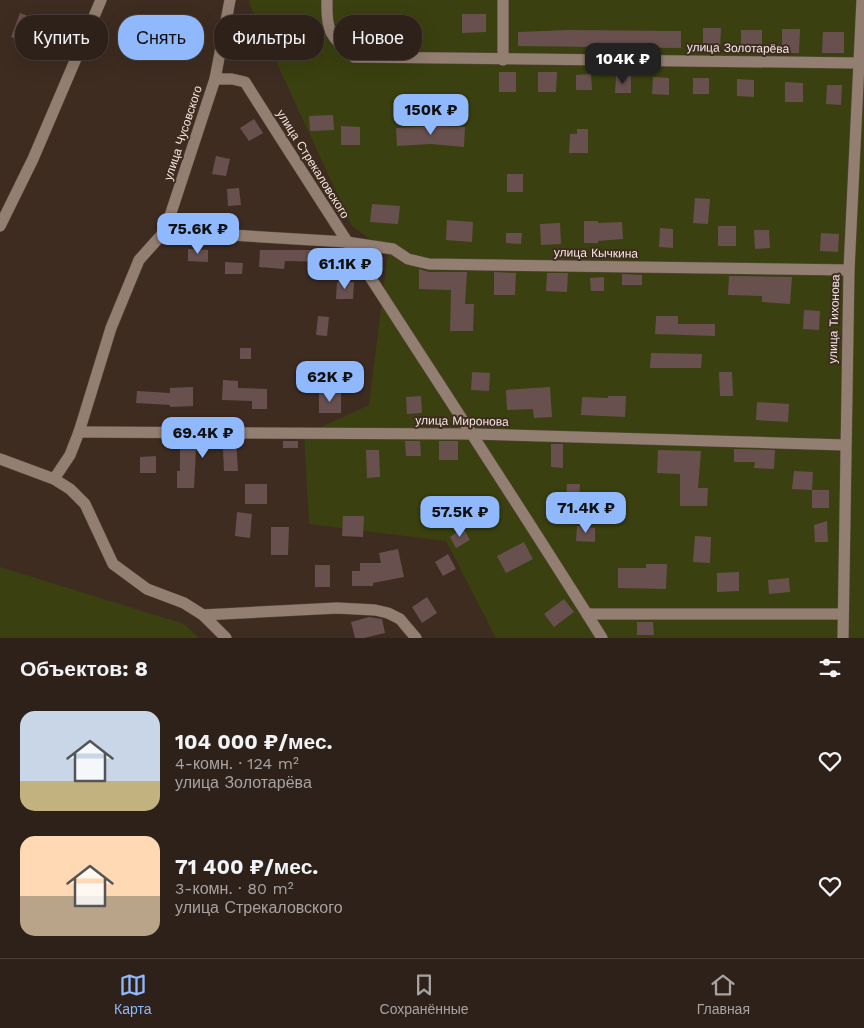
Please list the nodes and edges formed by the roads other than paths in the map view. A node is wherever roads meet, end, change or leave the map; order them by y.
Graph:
1 (101, 0) edge
2 (328, 0) edge
3 (503, 0) edge
4 (862, 0) edge
5 (229, 4) edge
6 (503, 60) junction
7 (858, 63) junction
8 (215, 79) junction
9 (0, 226) edge
10 (165, 231) junction
11 (346, 242) junction
12 (849, 270) junction
13 (79, 432) junction
14 (473, 434) junction
15 (845, 445) junction
16 (0, 459) edge
17 (54, 479) junction
18 (587, 614) junction
19 (842, 614) junction
20 (203, 615) junction
21 (226, 638) edge
22 (416, 638) edge
23 (602, 638) edge
24 (843, 638) edge

1 - 9 street
2 - 6 street, улица Золотарёва
3 - 6 street
4 - 7 street, улица Тихонова
5 - 8 street, улица Чусовского
6 - 7 street, улица Золотарёва
7 - 12 street, улица Тихонова
8 - 10 street, улица Чусовского
8 - 11 street, улица Стрекаловского
10 - 11 street, улица Кычкина
10 - 13 street, улица Чусовского
11 - 12 street, улица Кычкина
11 - 14 street, улица Стрекаловского
12 - 15 street, улица Тихонова
13 - 14 street, улица Миронова
13 - 17 street, улица Чусовского
14 - 15 street, улица Миронова
14 - 18 street, улица Стрекаловского
15 - 19 street, улица Тихонова
16 - 17 street
17 - 20 street
18 - 19 street
18 - 23 street, улица Стрекаловского
19 - 24 street, улица Тихонова
20 - 21 street
20 - 22 street

